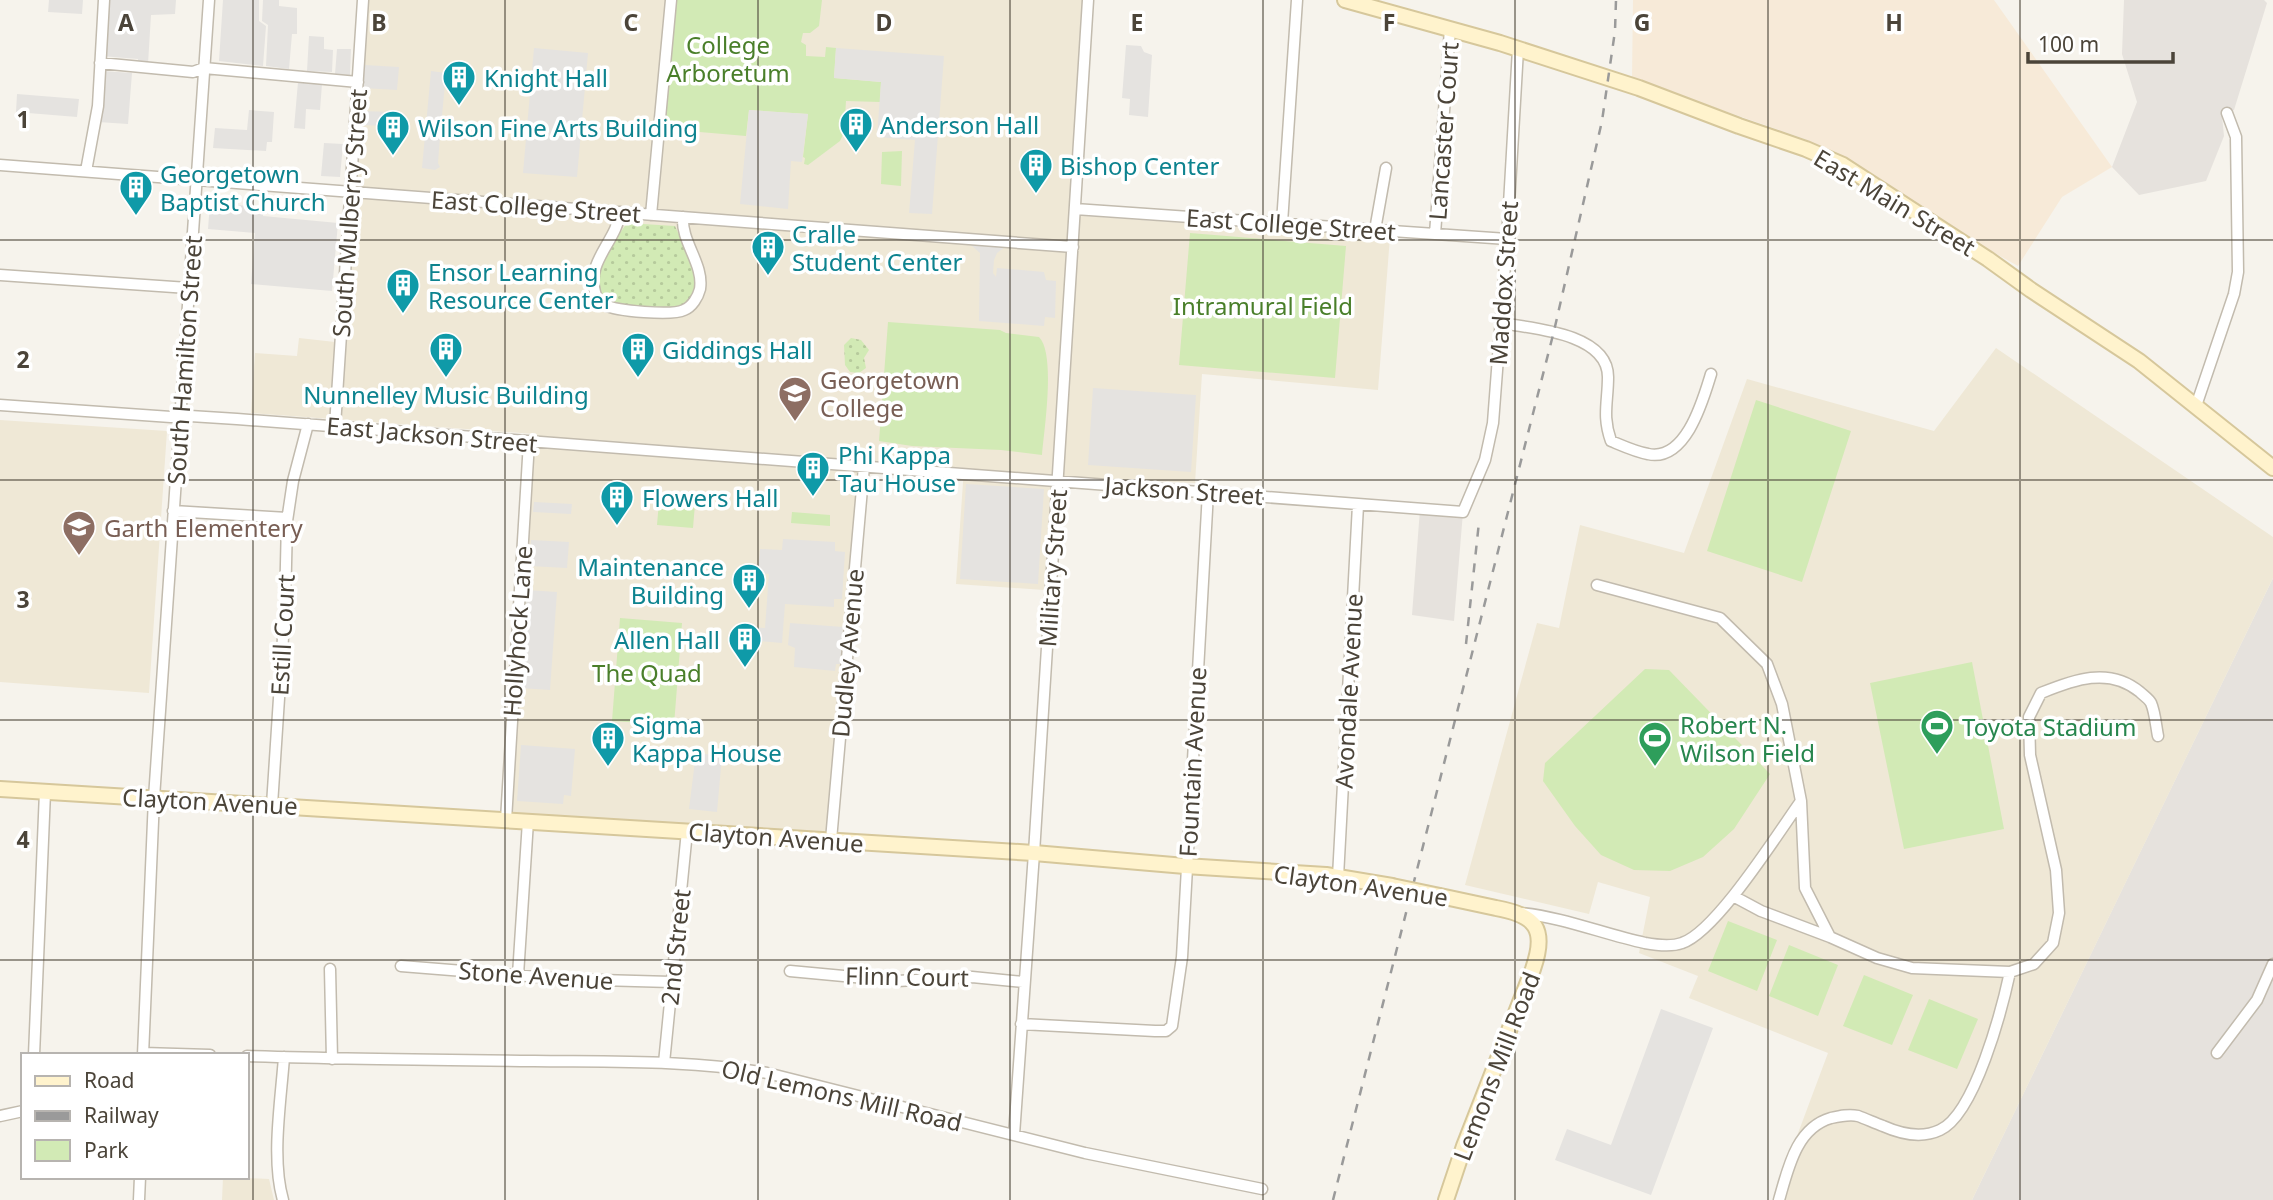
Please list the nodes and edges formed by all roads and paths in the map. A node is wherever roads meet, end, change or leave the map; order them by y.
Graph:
1 (104, 0) edge
2 (209, 0) edge
3 (363, 0) edge
4 (671, 0) edge
5 (1088, 0) edge
6 (1297, 0) edge
7 (1345, 0) edge
8 (1450, 29) junction
9 (1518, 49) junction
10 (100, 63) junction
11 (204, 68) junction
12 (358, 82) junction
13 (2227, 113) dead end
14 (0, 165) edge
15 (1386, 168) dead end
16 (86, 171) junction
17 (197, 179) junction
18 (349, 191) junction
19 (1075, 209) junction
20 (620, 212) junction
21 (651, 215) junction
22 (682, 217) junction
23 (1282, 223) junction
24 (1375, 230) junction
25 (1435, 234) junction
26 (1507, 239) junction
27 (1073, 247) junction
28 (0, 275) edge
29 (188, 288) junction
30 (1500, 323) junction
31 (1712, 374) dead end
32 (0, 405) edge
33 (2196, 406) junction
34 (180, 417) junction
35 (308, 424) junction
36 (335, 426) junction
37 (529, 442) junction
38 (864, 466) junction
39 (2273, 468) edge
40 (1058, 481) junction
41 (1208, 492) junction
42 (1358, 505) junction
43 (173, 511) junction
44 (1463, 512) joint
45 (287, 518) junction
46 (1597, 585) dead end
47 (2158, 736) dead end
48 (0, 789) edge
49 (45, 792) junction
50 (154, 798) junction
51 (1801, 801) junction
52 (272, 805) junction
53 (506, 820) junction
54 (528, 821) junction
55 (687, 831) junction
56 (831, 840) junction
57 (1034, 852) junction
58 (1185, 866) junction
59 (1338, 877) junction
60 (1733, 895) junction
61 (1519, 913) junction
62 (1830, 937) junction
63 (2273, 964) edge
64 (401, 966) dead end
65 (330, 969) dead end
66 (790, 971) dead end
67 (2010, 972) junction
68 (518, 975) junction
69 (671, 982) junction
70 (1023, 982) junction
71 (1021, 1024) junction
72 (34, 1053) edge
73 (143, 1053) edge
74 (2217, 1053) dead end
75 (248, 1056) edge
76 (284, 1058) junction
77 (332, 1059) junction
78 (664, 1063) junction
79 (21, 1111) edge
80 (0, 1115) edge
81 (1014, 1135) junction
82 (140, 1179) edge
83 (1262, 1189) dead end
84 (139, 1200) edge
85 (283, 1200) edge
86 (1447, 1200) edge
87 (1779, 1200) edge

1 - 10 street
2 - 11 street, South Hamilton Street
3 - 12 street, South Mulberry Street
4 - 21 street
5 - 19 street, Military Street
6 - 23 street
7 - 8 street, East Main Street
8 - 9 street, East Main Street
8 - 25 street, Lancaster Court
9 - 26 street, Maddox Street
9 - 33 street, East Main Street
10 - 11 street
10 - 16 street
11 - 12 street
11 - 17 street, South Hamilton Street
12 - 18 street, South Mulberry Street
13 - 33 street
14 - 16 street, East College Street
15 - 24 street
16 - 17 street, East College Street
17 - 18 street, East College Street
17 - 29 street, South Hamilton Street
18 - 20 street, East College Street
18 - 36 street, South Mulberry Street
19 - 23 street, East College Street
19 - 27 street, Military Street
20 - 21 street, East College Street
20 - 22 street
21 - 22 street, East College Street
22 - 27 street, East College Street
23 - 24 street, East College Street
24 - 25 street, East College Street
25 - 26 street, East College Street
26 - 30 street, Maddox Street
27 - 40 street, Military Street
28 - 29 street
29 - 34 street, South Hamilton Street
30 - 31 street
30 - 44 street, Maddox Street
32 - 34 street, East Jackson Street
33 - 39 street, East Main Street
34 - 35 street, East Jackson Street
34 - 43 street, South Hamilton Street
35 - 36 street, East Jackson Street
35 - 45 street, Estill Court
36 - 37 street, East Jackson Street
37 - 38 street, East Jackson Street
37 - 53 street, Hollyhock Lane
38 - 40 street, Jackson Street
38 - 56 street, Dudley Avenue
40 - 41 street, Jackson Street
40 - 57 street, Military Street
41 - 42 street, Jackson Street
41 - 58 street, Fountain Avenue
42 - 44 street, Jackson Street
42 - 59 street, Avondale Avenue
43 - 45 street
43 - 50 street, South Hamilton Street
45 - 52 street, Estill Court
46 - 51 street
47 - 67 street
48 - 49 street, Clayton Avenue
49 - 50 street, Clayton Avenue
49 - 72 street
50 - 52 street, Clayton Avenue
50 - 73 street, South Hamilton Street
51 - 60 street
51 - 62 street
52 - 53 street, Clayton Avenue
53 - 54 street, Clayton Avenue
54 - 55 street, Clayton Avenue
54 - 68 street
55 - 56 street, Clayton Avenue
55 - 69 street, 2nd Street
56 - 57 street, Clayton Avenue
57 - 58 street, Clayton Avenue
57 - 70 street, Military Street
58 - 59 street, Clayton Avenue
58 - 71 street, Fountain Avenue
59 - 61 street, Clayton Avenue, bridge
60 - 61 street
60 - 62 street
61 - 86 street, Lemons Mill Road
62 - 67 street
63 - 74 street
64 - 68 street, Stone Avenue
65 - 77 street
66 - 70 street, Flinn Court
67 - 87 street
68 - 69 street, Stone Avenue
69 - 78 street, 2nd Street
70 - 71 street, Military Street
71 - 81 street, Military Street
75 - 76 street, Old Lemons Mill Road
76 - 77 street, Old Lemons Mill Road
76 - 85 street
77 - 78 street, Old Lemons Mill Road
78 - 81 street, Old Lemons Mill Road
79 - 80 street
81 - 83 street, Old Lemons Mill Road
82 - 84 street

